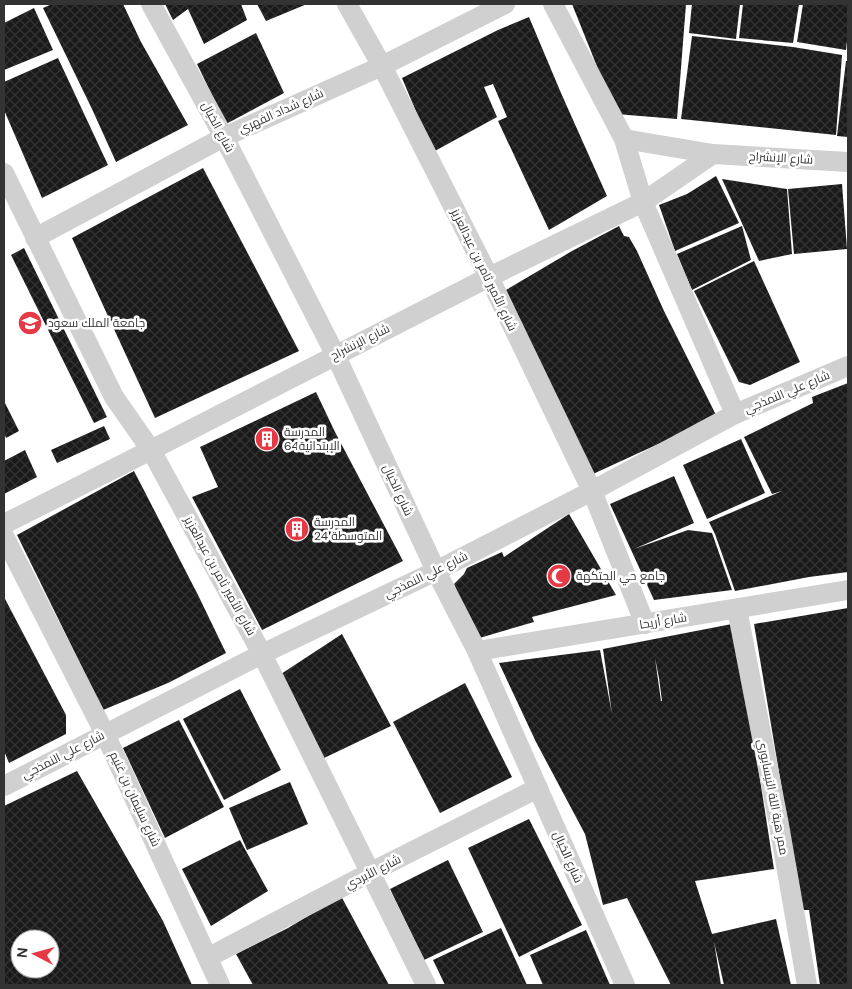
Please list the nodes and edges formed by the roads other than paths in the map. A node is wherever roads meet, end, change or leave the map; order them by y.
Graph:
1 (151, 4) edge
2 (347, 4) edge
3 (505, 4) edge
4 (553, 4) edge
5 (382, 66) junction
6 (224, 137) junction
7 (624, 138) junction
8 (713, 154) junction
9 (848, 162) edge
10 (4, 173) edge
11 (643, 202) junction
12 (35, 238) junction
13 (488, 277) junction
14 (335, 354) junction
15 (848, 366) edge
16 (735, 414) junction
17 (151, 450) junction
18 (592, 492) junction
19 (4, 524) edge
20 (4, 536) edge
21 (436, 570) junction
22 (848, 590) edge
23 (737, 609) junction
24 (646, 624) junction
25 (477, 651) junction
26 (262, 654) junction
27 (105, 734) junction
28 (4, 786) edge
29 (538, 788) junction
30 (371, 872) junction
31 (209, 957) junction
32 (220, 985) edge
33 (426, 985) edge
34 (625, 985) edge
35 (807, 985) edge

1 - 6 street, شارع الخيال
2 - 5 street, شارع الأمير ثامر بن عبدالعزيز
3 - 5 street, شارع شداد الفهري
4 - 7 street
5 - 6 street, شارع شداد الفهري
5 - 13 street, شارع الأمير ثامر بن عبدالعزيز
6 - 12 street, شارع شداد الفهري
6 - 14 street, شارع الخيال
7 - 8 street, شارع الإنشراح
7 - 11 street
8 - 9 street, شارع الإنشراح
8 - 11 street, شارع الإنشراح
10 - 12 street, شارع الأمير ثامر بن عبدالعزيز
11 - 13 street, شارع الإنشراح
11 - 16 street
12 - 17 street, شارع الأمير ثامر بن عبدالعزيز
13 - 14 street, شارع الإنشراح
13 - 18 street, شارع الأمير ثامر بن عبدالعزيز
14 - 17 street, شارع الإنشراح
14 - 21 street, شارع الخيال
15 - 16 street, شارع علي النمذجي
16 - 18 street, شارع علي النمذجي
17 - 19 street, شارع الإنشراح
17 - 26 street, شارع الأمير ثامر بن عبدالعزيز
18 - 21 street, شارع علي النمذجي
18 - 24 street, شارع الأمير ثامر بن عبدالعزيز
20 - 27 street, شارع سليمان بن غنيم
21 - 25 street, شارع الخيال
21 - 26 street, شارع علي النمذجي
22 - 23 street, شارع أريحا
23 - 24 street, شارع أريحا
23 - 35 street, ممر هبة اللة النيسابوري
24 - 25 street, شارع أريحا
25 - 29 street, شارع الخيال
26 - 27 street, شارع علي النمذجي
26 - 30 street, شارع الأمير ثامر بن عبدالعزيز
27 - 28 street, شارع علي النمذجي
27 - 31 street, شارع سليمان بن غنيم
29 - 30 street, شارع الأبردي
29 - 34 street, شارع الخيال
30 - 31 street, شارع الأبردي
30 - 33 street, شارع الأمير ثامر بن عبدالعزيز
31 - 32 street, شارع سليمان بن غنيم

